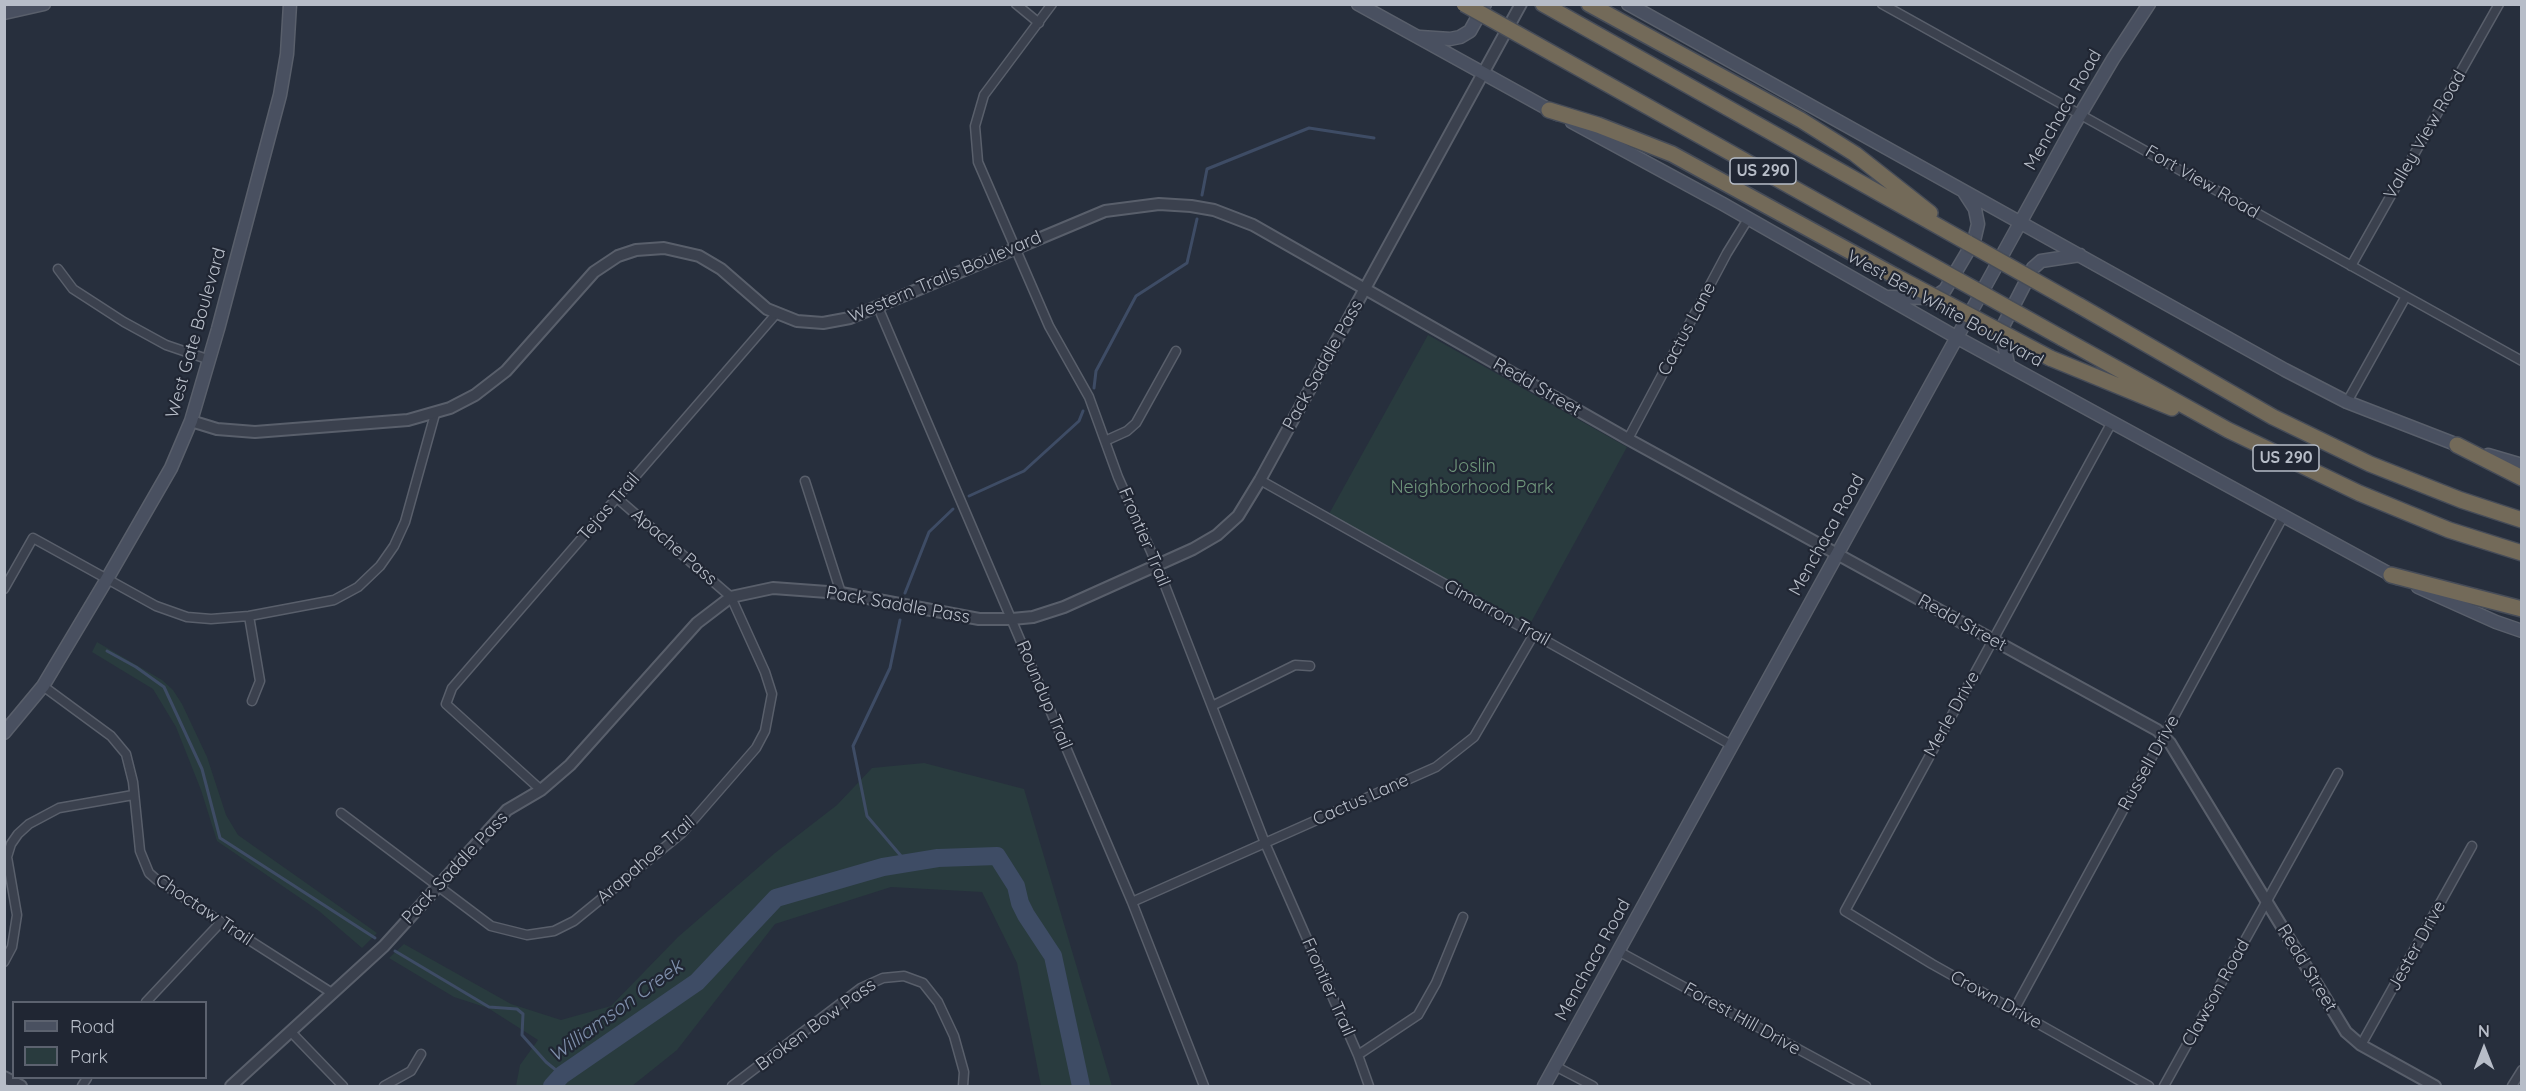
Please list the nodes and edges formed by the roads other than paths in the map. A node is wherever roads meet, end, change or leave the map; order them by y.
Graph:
1 (44, 4) edge
2 (290, 4) edge
3 (1016, 4) edge
4 (1052, 4) edge
5 (1358, 4) edge
6 (1464, 4) edge
7 (1485, 4) edge
8 (1521, 4) edge
9 (1543, 4) edge
10 (1589, 4) edge
11 (1628, 4) edge
12 (1882, 4) edge
13 (2149, 4) edge
14 (2499, 4) edge
15 (4, 13) edge
16 (1039, 23) junction
17 (1416, 36) junction
18 (1482, 74) junction
19 (1549, 110) junction
20 (2080, 115) junction
21 (1962, 190) junction
22 (1748, 219) junction
23 (2020, 222) junction
24 (1968, 243) junction
25 (1015, 249) junction
26 (2081, 255) junction
27 (2351, 266) junction
28 (58, 269) dead end
29 (1364, 290) junction
30 (1885, 297) junction
31 (2405, 298) junction
32 (878, 307) junction
33 (776, 314) junction
34 (1956, 337) junction
35 (1176, 351) dead end
36 (210, 360) junction
37 (2522, 361) edge
38 (2008, 364) junction
39 (2347, 402) junction
40 (435, 414) junction
41 (191, 422) junction
42 (2112, 422) junction
43 (2228, 430) junction
44 (1628, 439) junction
45 (1105, 441) junction
46 (2457, 445) junction
47 (2522, 465) edge
48 (2522, 478) edge
49 (1260, 480) junction
50 (805, 481) dead end
51 (617, 498) junction
52 (2284, 515) junction
53 (2522, 520) edge
54 (2522, 553) edge
55 (1836, 554) junction
56 (1157, 565) junction
57 (2391, 575) junction
58 (107, 579) junction
59 (4, 589) edge
60 (841, 593) junction
61 (731, 597) junction
62 (2522, 609) edge
63 (249, 616) junction
64 (1012, 619) junction
65 (2522, 631) edge
66 (1534, 634) junction
67 (1993, 640) junction
68 (1310, 666) dead end
69 (43, 686) junction
70 (252, 701) dead end
71 (1212, 706) junction
72 (4, 733) edge
73 (2164, 735) junction
74 (1733, 746) junction
75 (2338, 772) dead end
76 (541, 790) junction
77 (133, 795) junction
78 (341, 813) dead end
79 (1265, 843) junction
80 (2472, 846) dead end
81 (438, 887) junction
82 (1132, 902) junction
83 (2268, 902) junction
84 (1845, 911) joint
85 (1462, 917) dead end
86 (221, 922) junction
87 (1618, 951) junction
88 (4, 962) edge
89 (332, 993) junction
90 (147, 1001) edge
91 (2014, 1010) junction
92 (291, 1032) junction
93 (2361, 1045) junction
94 (420, 1054) dead end
95 (1358, 1055) junction
96 (1555, 1066) junction
97 (2522, 1070) edge
98 (4, 1077) edge
99 (21, 1086) edge
100 (231, 1086) edge
101 (344, 1086) edge
102 (384, 1086) edge
103 (732, 1086) edge
104 (963, 1086) edge
105 (1204, 1086) edge
106 (1369, 1086) edge
107 (1544, 1086) edge
108 (1593, 1086) edge
109 (1866, 1086) edge
110 (2149, 1086) edge
111 (2163, 1086) edge
112 (2435, 1086) edge
113 (2512, 1086) edge

1 - 15 main road
2 - 36 main road, West Gate Boulevard
3 - 16 street
4 - 16 street, Frontier Trail
5 - 17 main road, West Ben White Boulevard
6 - 43 highway, US 290, bridge
7 - 17 main road
8 - 18 street, Pack Saddle Pass
9 - 24 highway, US 290
10 - 24 highway
11 - 21 main road
12 - 20 street, Fort View Road
13 - 20 main road, Menchaca Road
14 - 27 street, Valley View Road
16 - 25 street, Frontier Trail
17 - 18 main road, West Ben White Boulevard
18 - 19 main road, West Ben White Boulevard
18 - 29 street, Pack Saddle Pass
19 - 22 main road, West Ben White Boulevard
19 - 43 highway, bridge
20 - 23 main road, Menchaca Road
20 - 27 street, Fort View Road
21 - 23 main road
21 - 30 main road
22 - 30 main road, West Ben White Boulevard
22 - 44 street, Cactus Lane
23 - 26 main road
23 - 34 main road, Menchaca Road
24 - 53 highway, US 290, bridge
25 - 29 street, Western Trails Boulevard
25 - 32 street, Western Trails Boulevard
25 - 45 street, Frontier Trail
26 - 38 main road
26 - 39 main road
27 - 31 street, Fort View Road
28 - 36 street
29 - 44 street, Redd Street
29 - 49 street, Pack Saddle Pass
30 - 34 main road, West Ben White Boulevard
31 - 37 street, Fort View Road
31 - 39 street
32 - 33 street, Western Trails Boulevard
32 - 64 street, Roundup Trail
33 - 40 street, Western Trails Boulevard
33 - 51 street, Tejas Trail
34 - 38 main road, West Ben White Boulevard
34 - 55 main road, Menchaca Road
35 - 45 street
36 - 41 main road, West Gate Boulevard
38 - 42 main road, West Ben White Boulevard
39 - 46 main road
40 - 41 street, Western Trails Boulevard
40 - 63 street
41 - 58 main road, West Gate Boulevard
42 - 52 main road, West Ben White Boulevard
42 - 67 street, Merle Drive
43 - 54 highway, US 290
44 - 55 street, Redd Street
45 - 56 street, Frontier Trail
46 - 47 main road
46 - 48 highway
49 - 56 street, Pack Saddle Pass
49 - 66 street, Cimarron Trail
50 - 60 street
51 - 61 street, Apache Pass
51 - 76 street, Tejas Trail
52 - 57 main road, West Ben White Boulevard
52 - 73 street, Russell Drive
55 - 67 street, Redd Street
55 - 74 main road, Menchaca Road
56 - 64 street, Pack Saddle Pass
56 - 71 street, Frontier Trail
57 - 62 highway
57 - 65 main road, West Ben White Boulevard
58 - 59 street
58 - 63 street
58 - 69 main road, West Gate Boulevard
60 - 61 street, Pack Saddle Pass
60 - 64 street, Pack Saddle Pass
61 - 76 street, Pack Saddle Pass
61 - 81 street, Arapahoe Trail
63 - 70 street
64 - 82 street, Roundup Trail
66 - 74 street, Cimarron Trail
66 - 79 street, Cactus Lane
67 - 73 street, Redd Street
67 - 84 street, Merle Drive
68 - 71 street
69 - 72 main road, West Gate Boulevard
69 - 77 street, Choctaw Trail
71 - 79 street, Frontier Trail
73 - 83 street, Redd Street
73 - 91 street, Russell Drive
74 - 87 main road, Menchaca Road
75 - 83 street, Clawson Road
76 - 81 street, Pack Saddle Pass
77 - 86 street, Choctaw Trail
77 - 88 street
78 - 81 street, Arapahoe Trail
79 - 82 street, Cactus Lane
79 - 95 street, Frontier Trail
80 - 93 street, Jester Drive
81 - 89 street, Pack Saddle Pass
82 - 105 street, Roundup Trail
83 - 93 street, Redd Street
83 - 111 street, Clawson Road
84 - 91 street, Crown Drive
85 - 95 street
86 - 89 street, Choctaw Trail
86 - 90 street
87 - 96 main road, Menchaca Road
87 - 109 street, Forest Hill Drive
89 - 92 street, Pack Saddle Pass
91 - 110 street, Crown Drive
92 - 100 street, Pack Saddle Pass
92 - 101 street
93 - 112 street, Redd Street
94 - 102 street
95 - 106 street, Frontier Trail
96 - 107 main road, Menchaca Road
96 - 108 street
97 - 113 street
98 - 99 street
103 - 104 street, Broken Bow Pass

